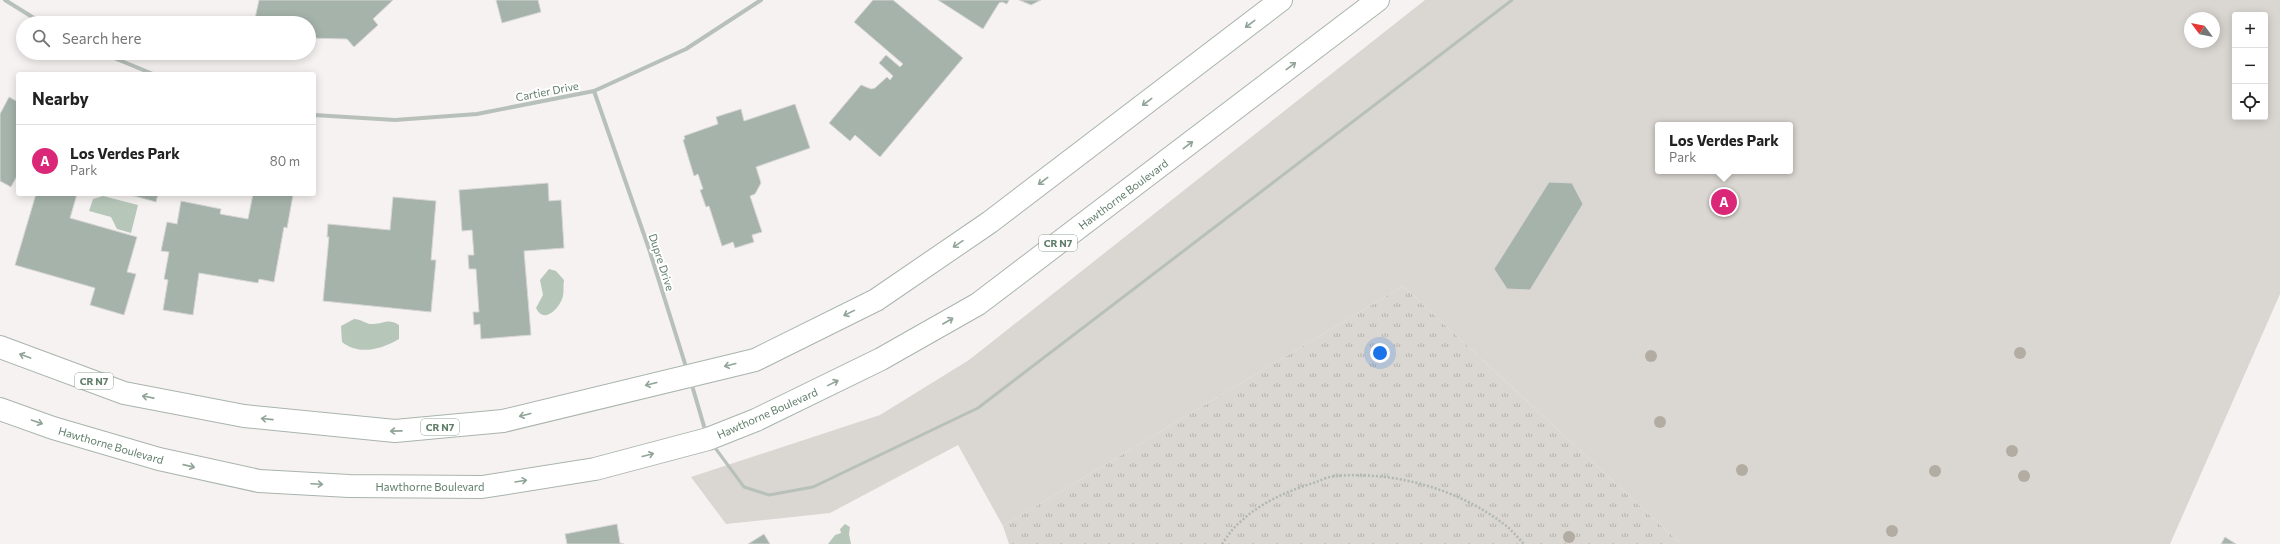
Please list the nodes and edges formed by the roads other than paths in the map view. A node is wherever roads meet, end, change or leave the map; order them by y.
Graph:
1 (5, 0) edge
2 (761, 0) edge
3 (1281, 0) edge
4 (1378, 0) edge
5 (1512, 0) edge
6 (31, 16) edge
7 (119, 60) edge
8 (148, 72) edge
9 (594, 91) junction
10 (316, 115) edge
11 (1, 350) edge
12 (689, 375) junction
13 (0, 409) edge
14 (708, 439) junction

1 - 6 street
2 - 9 street, Cartier Drive
3 -> 12 main road, CR N7
14 -> 4 main road, Hawthorne Boulevard / CR N7
5 - 14 lane
7 - 8 street
9 - 10 street, Cartier Drive
9 - 12 street, Dupre Drive
12 -> 11 main road, CR N7
12 - 14 street, Dupre Drive
13 -> 14 main road, Hawthorne Boulevard / CR N7

